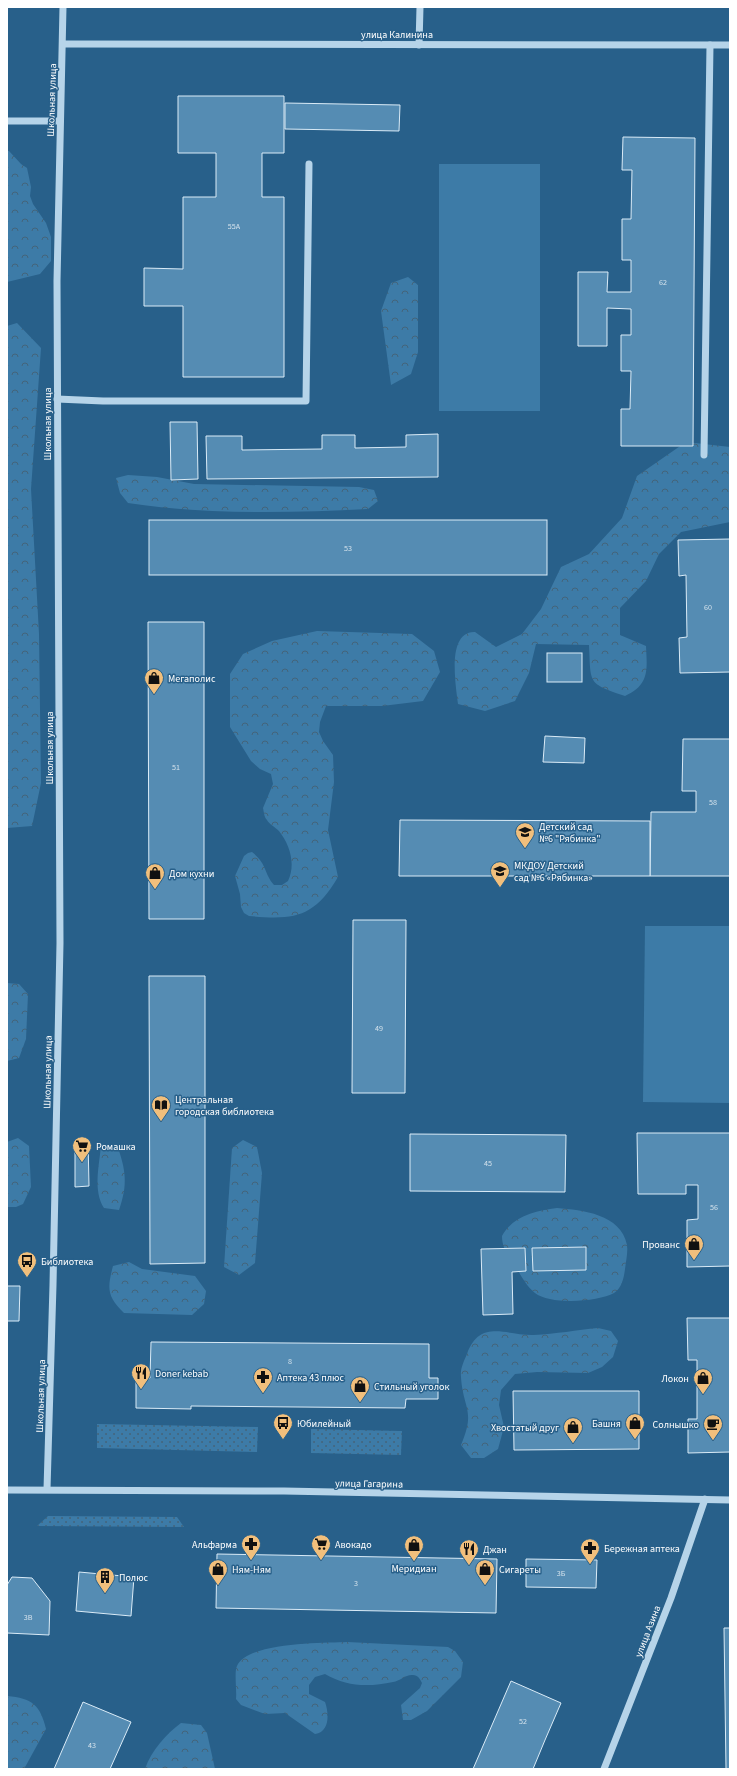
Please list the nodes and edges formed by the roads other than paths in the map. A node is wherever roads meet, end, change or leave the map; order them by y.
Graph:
1 (63, 7) edge
2 (420, 7) edge
3 (64, 44) junction
4 (419, 44) junction
5 (710, 45) junction
6 (730, 45) edge
7 (7, 121) edge
8 (60, 121) junction
9 (309, 164) dead end
10 (57, 399) junction
11 (704, 455) dead end
12 (47, 1489) junction
13 (7, 1490) edge
14 (705, 1499) junction
15 (730, 1500) edge
16 (604, 1769) edge

1 - 3 street, Школьная улица
2 - 4 street
3 - 4 street, улица Калинина
3 - 8 street, Школьная улица
4 - 5 street, улица Калинина
5 - 6 street, улица Калинина
5 - 11 street
7 - 8 street
8 - 10 street, Школьная улица
9 - 10 street
10 - 12 street, Школьная улица
12 - 13 street, улица Гагарина
12 - 14 street, улица Гагарина
14 - 15 street, улица Гагарина
14 - 16 street, улица Азина

